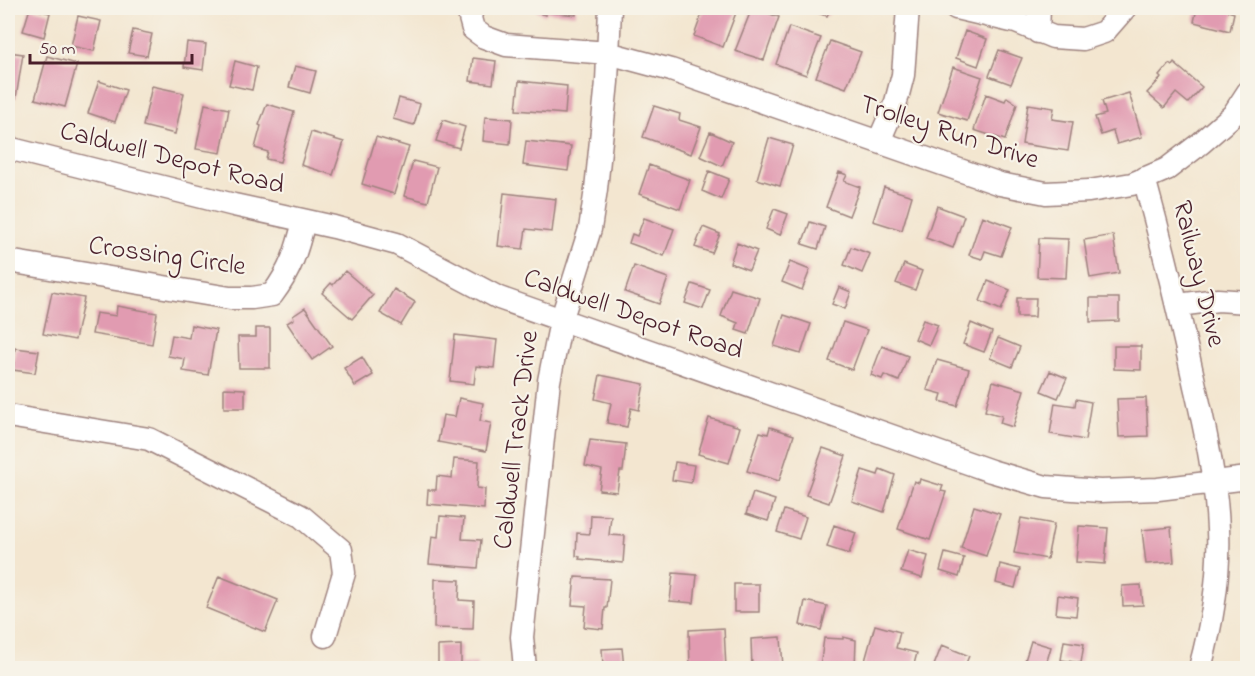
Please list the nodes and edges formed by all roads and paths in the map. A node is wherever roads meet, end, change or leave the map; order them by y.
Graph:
1 (472, 8) edge
2 (610, 8) edge
3 (908, 8) edge
4 (956, 8) edge
5 (1039, 8) edge
6 (1125, 8) edge
7 (1038, 32) junction
8 (608, 53) junction
9 (1248, 92) edge
10 (1240, 120) edge
11 (879, 141) junction
12 (8, 148) edge
13 (1144, 178) junction
14 (304, 220) junction
15 (8, 261) edge
16 (1248, 302) edge
17 (1178, 305) junction
18 (561, 321) junction
19 (8, 416) edge
20 (1248, 477) edge
21 (1215, 482) junction
22 (325, 636) dead end
23 (525, 669) edge
24 (1200, 669) edge

1 - 8 street, Trolley Run Drive
2 - 8 street, Caldwell Track Drive
3 - 11 street
4 - 7 street
5 - 7 street
6 - 7 street
8 - 11 street, Trolley Run Drive
8 - 18 street, Caldwell Track Drive
9 - 10 street, Trolley Run Drive
10 - 13 street, Trolley Run Drive
11 - 13 street, Trolley Run Drive
12 - 14 street, Caldwell Depot Road
13 - 17 street, Railway Drive
14 - 15 street, Crossing Circle
14 - 18 street, Caldwell Depot Road
16 - 17 street
17 - 21 street, Railway Drive
18 - 21 street, Caldwell Depot Road
18 - 23 street, Caldwell Track Drive
19 - 22 street
20 - 21 street, Caldwell Depot Road
21 - 24 street, Railway Drive

